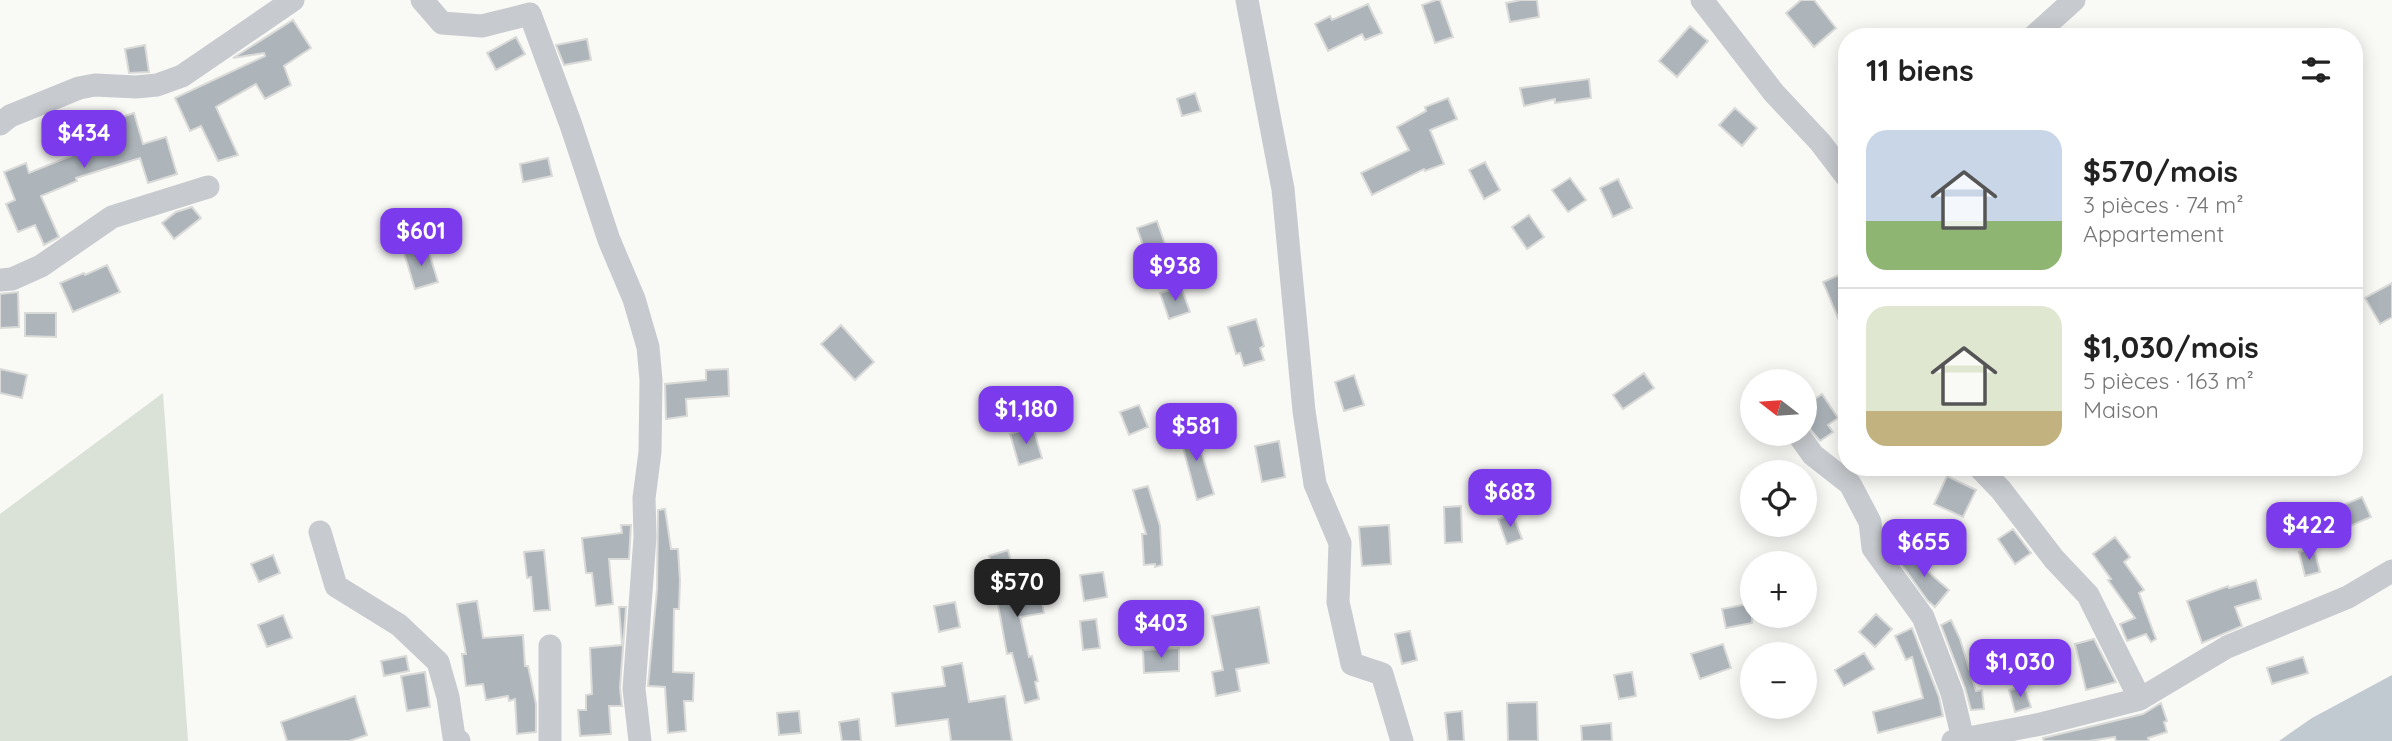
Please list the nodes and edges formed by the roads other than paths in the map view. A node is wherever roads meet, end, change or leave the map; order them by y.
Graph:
1 (293, 0) edge
2 (422, 0) edge
3 (1247, 0) edge
4 (1702, 0) edge
5 (2074, 0) edge
6 (2043, 28) edge
7 (0, 124) edge
8 (1838, 166) edge
9 (208, 187) dead end
10 (0, 280) edge
11 (1807, 446) edge
12 (1838, 475) edge
13 (1840, 476) edge
14 (1990, 476) edge
15 (320, 532) dead end
16 (2392, 571) edge
17 (550, 646) dead end
18 (2140, 699) junction
19 (1958, 740) edge
20 (458, 741) edge
21 (550, 741) edge
22 (640, 741) edge
23 (1402, 741) edge

1 - 7 street
2 - 22 street
3 - 23 street
4 - 8 street
5 - 6 street
9 - 10 street
11 - 12 street
13 - 19 street
14 - 18 street
15 - 20 street
16 - 18 street
17 - 21 street
18 - 19 street

